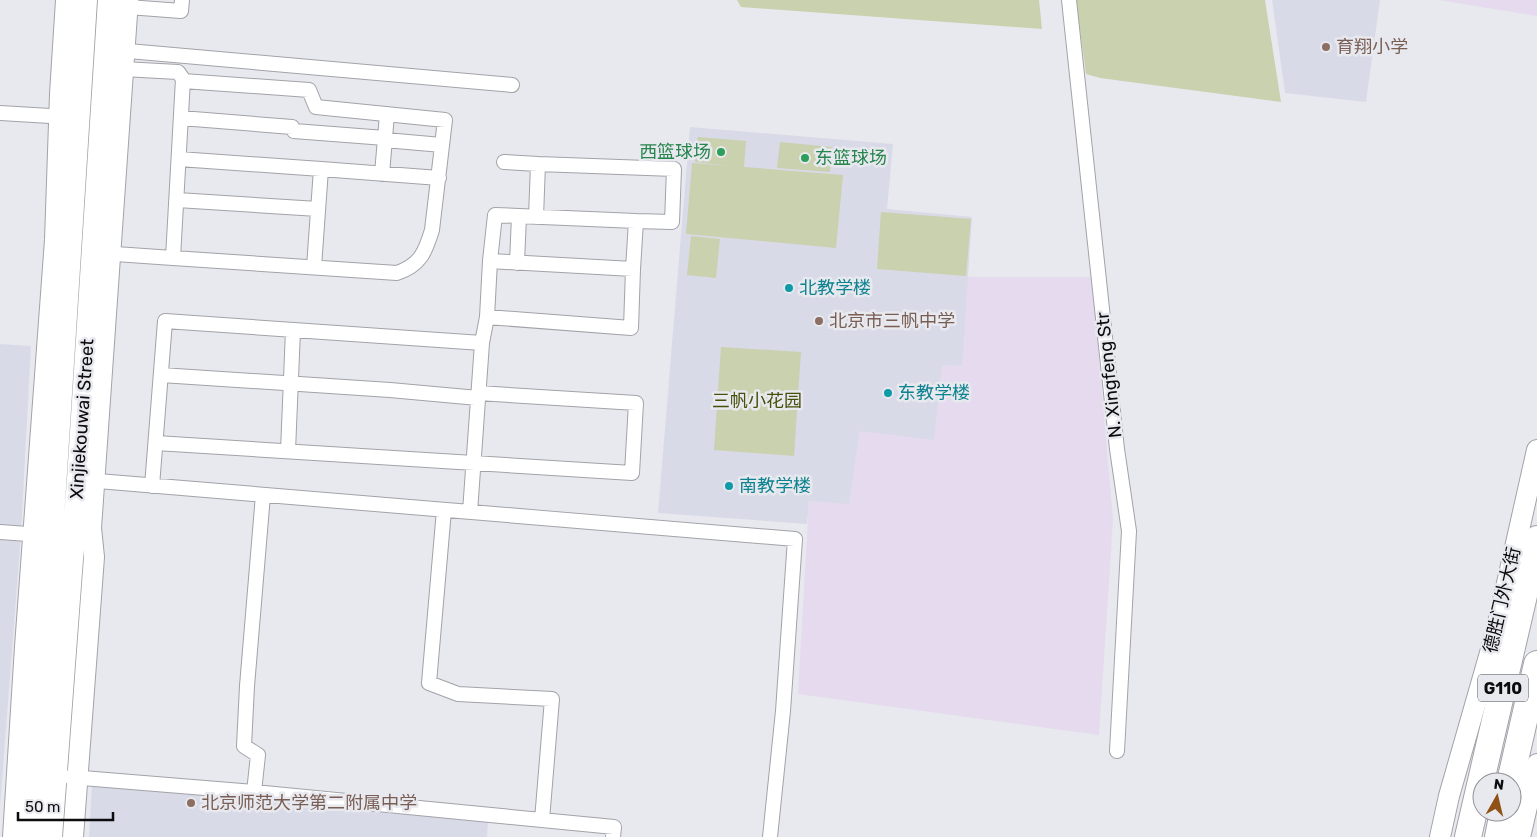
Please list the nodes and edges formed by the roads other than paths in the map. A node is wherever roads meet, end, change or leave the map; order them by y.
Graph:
1 (66, 0) edge
2 (86, 0) edge
3 (182, 0) edge
4 (1069, 0) edge
5 (122, 2) edge
6 (118, 56) junction
7 (183, 81) junction
8 (512, 85) dead end
9 (0, 113) edge
10 (387, 114) junction
11 (69, 118) junction
12 (181, 118) junction
13 (385, 139) junction
14 (442, 145) junction
15 (179, 159) junction
16 (504, 162) dead end
17 (538, 164) junction
18 (321, 169) junction
19 (382, 174) junction
20 (439, 178) junction
21 (176, 200) junction
22 (318, 209) junction
23 (519, 216) junction
24 (536, 217) junction
25 (636, 221) junction
26 (102, 253) junction
27 (173, 258) junction
28 (490, 261) junction
29 (517, 263) junction
30 (314, 267) junction
31 (633, 269) junction
32 (487, 318) junction
33 (293, 330) junction
34 (482, 343) junction
35 (161, 375) junction
36 (291, 383) junction
37 (478, 395) junction
38 (156, 443) junction
39 (1537, 450) edge
40 (288, 451) junction
41 (472, 464) junction
42 (86, 480) junction
43 (152, 486) junction
44 (263, 495) junction
45 (444, 510) junction
46 (470, 512) junction
47 (0, 532) edge
48 (43, 535) junction
49 (1537, 540) edge
50 (1537, 664) edge
51 (1117, 751) dead end
52 (1537, 764) edge
53 (1512, 772) edge
54 (55, 775) junction
55 (78, 778) junction
56 (254, 792) junction
57 (542, 820) junction
58 (1501, 822) edge
59 (13, 837) edge
60 (30, 837) edge
61 (51, 837) edge
62 (73, 837) edge
63 (613, 837) edge
64 (770, 837) edge
65 (1440, 837) edge
66 (1468, 837) edge
67 (1498, 837) edge
68 (1520, 837) edge

1 - 11 street, Xinjiekouwai Street
2 - 11 main road, Xinjiekouwai Street
3 - 5 street
4 - 51 street, N. Xingfeng Str
5 - 6 main road, Xinjiekouwai Street
6 - 7 street
6 - 8 street
6 - 26 main road, Xinjiekouwai Street
7 - 10 street
7 - 12 street
9 - 11 street
10 - 13 street
10 - 14 street
11 - 48 main road, Xinjiekouwai Street
12 - 13 street
12 - 15 street
13 - 14 street
13 - 19 street
14 - 20 street
15 - 18 street
15 - 21 street
16 - 17 street
17 - 24 street
17 - 25 street
18 - 19 street
18 - 22 street
19 - 20 street
20 - 30 street
21 - 22 street
21 - 27 street
22 - 30 street
23 - 24 street
23 - 28 street
23 - 29 street
24 - 25 street
25 - 31 street
26 - 27 street
26 - 42 main road, Xinjiekouwai Street
27 - 30 street
28 - 29 street
28 - 32 street
29 - 31 street
31 - 32 street
32 - 34 street
33 - 34 street
33 - 35 street
33 - 36 street
34 - 37 street
35 - 36 street
35 - 38 street
36 - 37 street
36 - 40 street
37 - 41 street
37 - 41 street
38 - 40 street
38 - 43 street
39 - 65 street, 德胜门外大街
40 - 41 street
41 - 46 street
42 - 43 street
42 - 54 main road, Xinjiekouwai Street
42 - 55 street
43 - 44 street
44 - 45 street
44 - 56 street
45 - 46 street
45 - 57 street
46 - 64 street
47 - 48 street
48 - 59 street, Xinjiekouwai Street
48 - 60 main road, Xinjiekouwai Street
49 - 66 highway, 德胜门外大街 / G110
50 - 53 highway, G110
52 - 68 street
54 - 55 street
54 - 61 main road, Xinjiekouwai Street
55 - 56 street
55 - 62 street
56 - 57 street
57 - 63 street
58 - 67 highway

